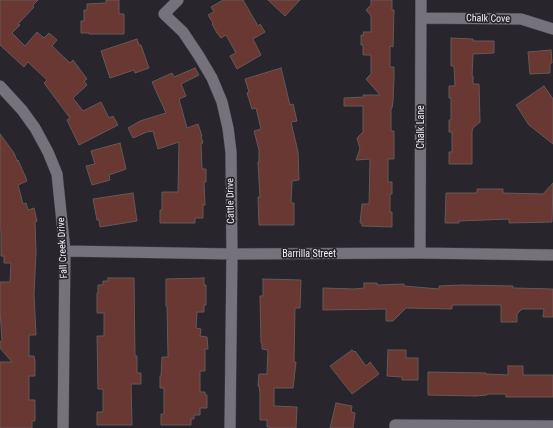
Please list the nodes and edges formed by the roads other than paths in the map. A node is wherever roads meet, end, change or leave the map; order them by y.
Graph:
1 (178, 0) edge
2 (421, 0) edge
3 (422, 18) junction
4 (553, 29) edge
5 (0, 86) edge
6 (65, 251) junction
7 (420, 253) junction
8 (232, 254) junction
9 (553, 255) edge
10 (395, 426) edge
11 (553, 426) edge
12 (63, 428) edge
13 (230, 428) edge

1 - 8 street, Cattle Drive
2 - 3 street, Chalk Lane
3 - 4 street, Chalk Cove
3 - 7 street, Chalk Lane
5 - 6 street, Fall Creek Drive
6 - 8 street, Barrilla Street
6 - 12 street, Fall Creek Drive
7 - 8 street, Barrilla Street
7 - 9 street, Barrilla Street
8 - 13 street, Cattle Drive
10 - 11 street

